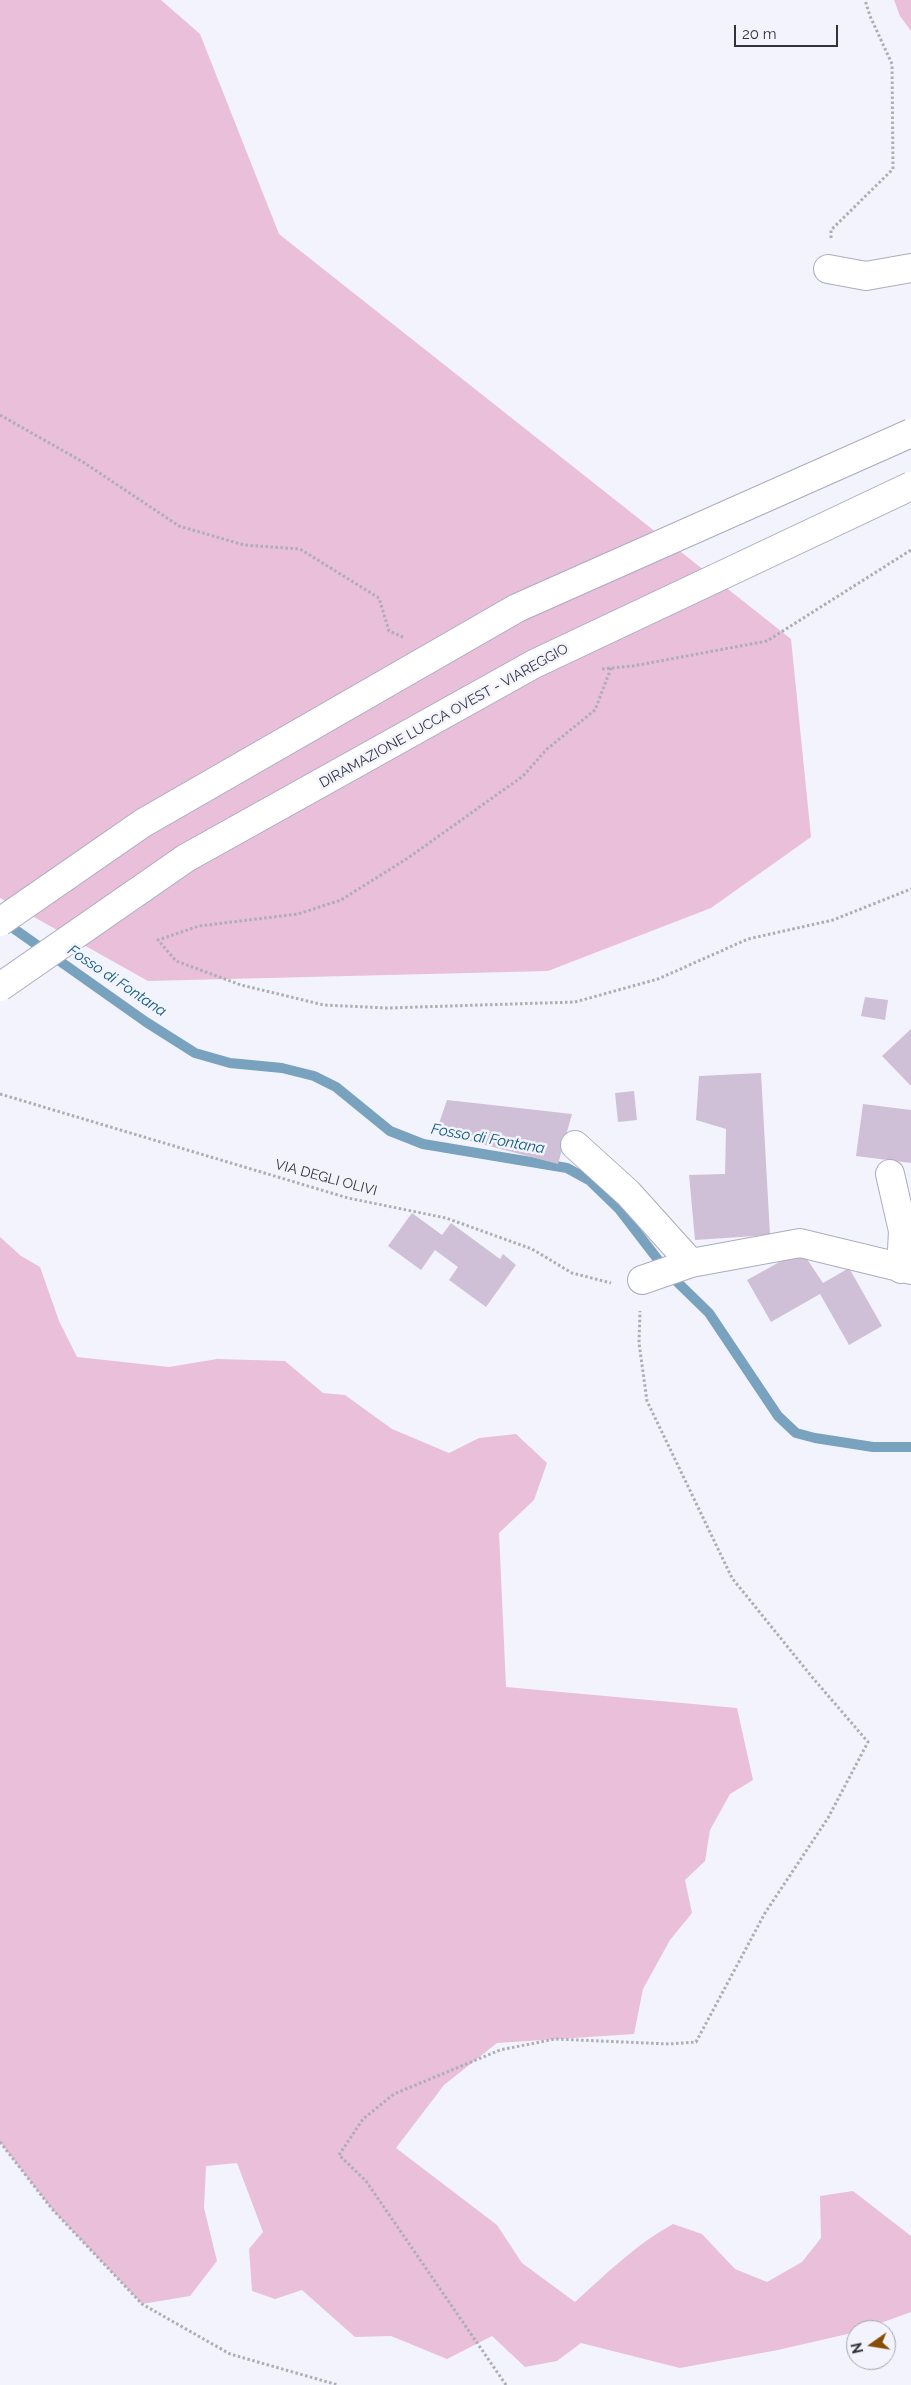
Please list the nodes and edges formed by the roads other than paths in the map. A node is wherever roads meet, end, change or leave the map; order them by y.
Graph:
1 (828, 268) road end
2 (911, 268) edge
3 (911, 433) edge
4 (911, 486) edge
5 (0, 922) edge
6 (0, 987) edge
7 (575, 1145) dead end
8 (890, 1174) dead end
9 (688, 1263) junction
10 (906, 1270) edge
11 (646, 1278) road end

1 - 2 main road
3 - 5 main road, bridge
4 - 6 main road, DIRAMAZIONE LUCCA OVEST - VIAREGGIO, bridge
7 - 9 main road
8 - 10 main road
9 - 10 main road
9 - 11 main road

